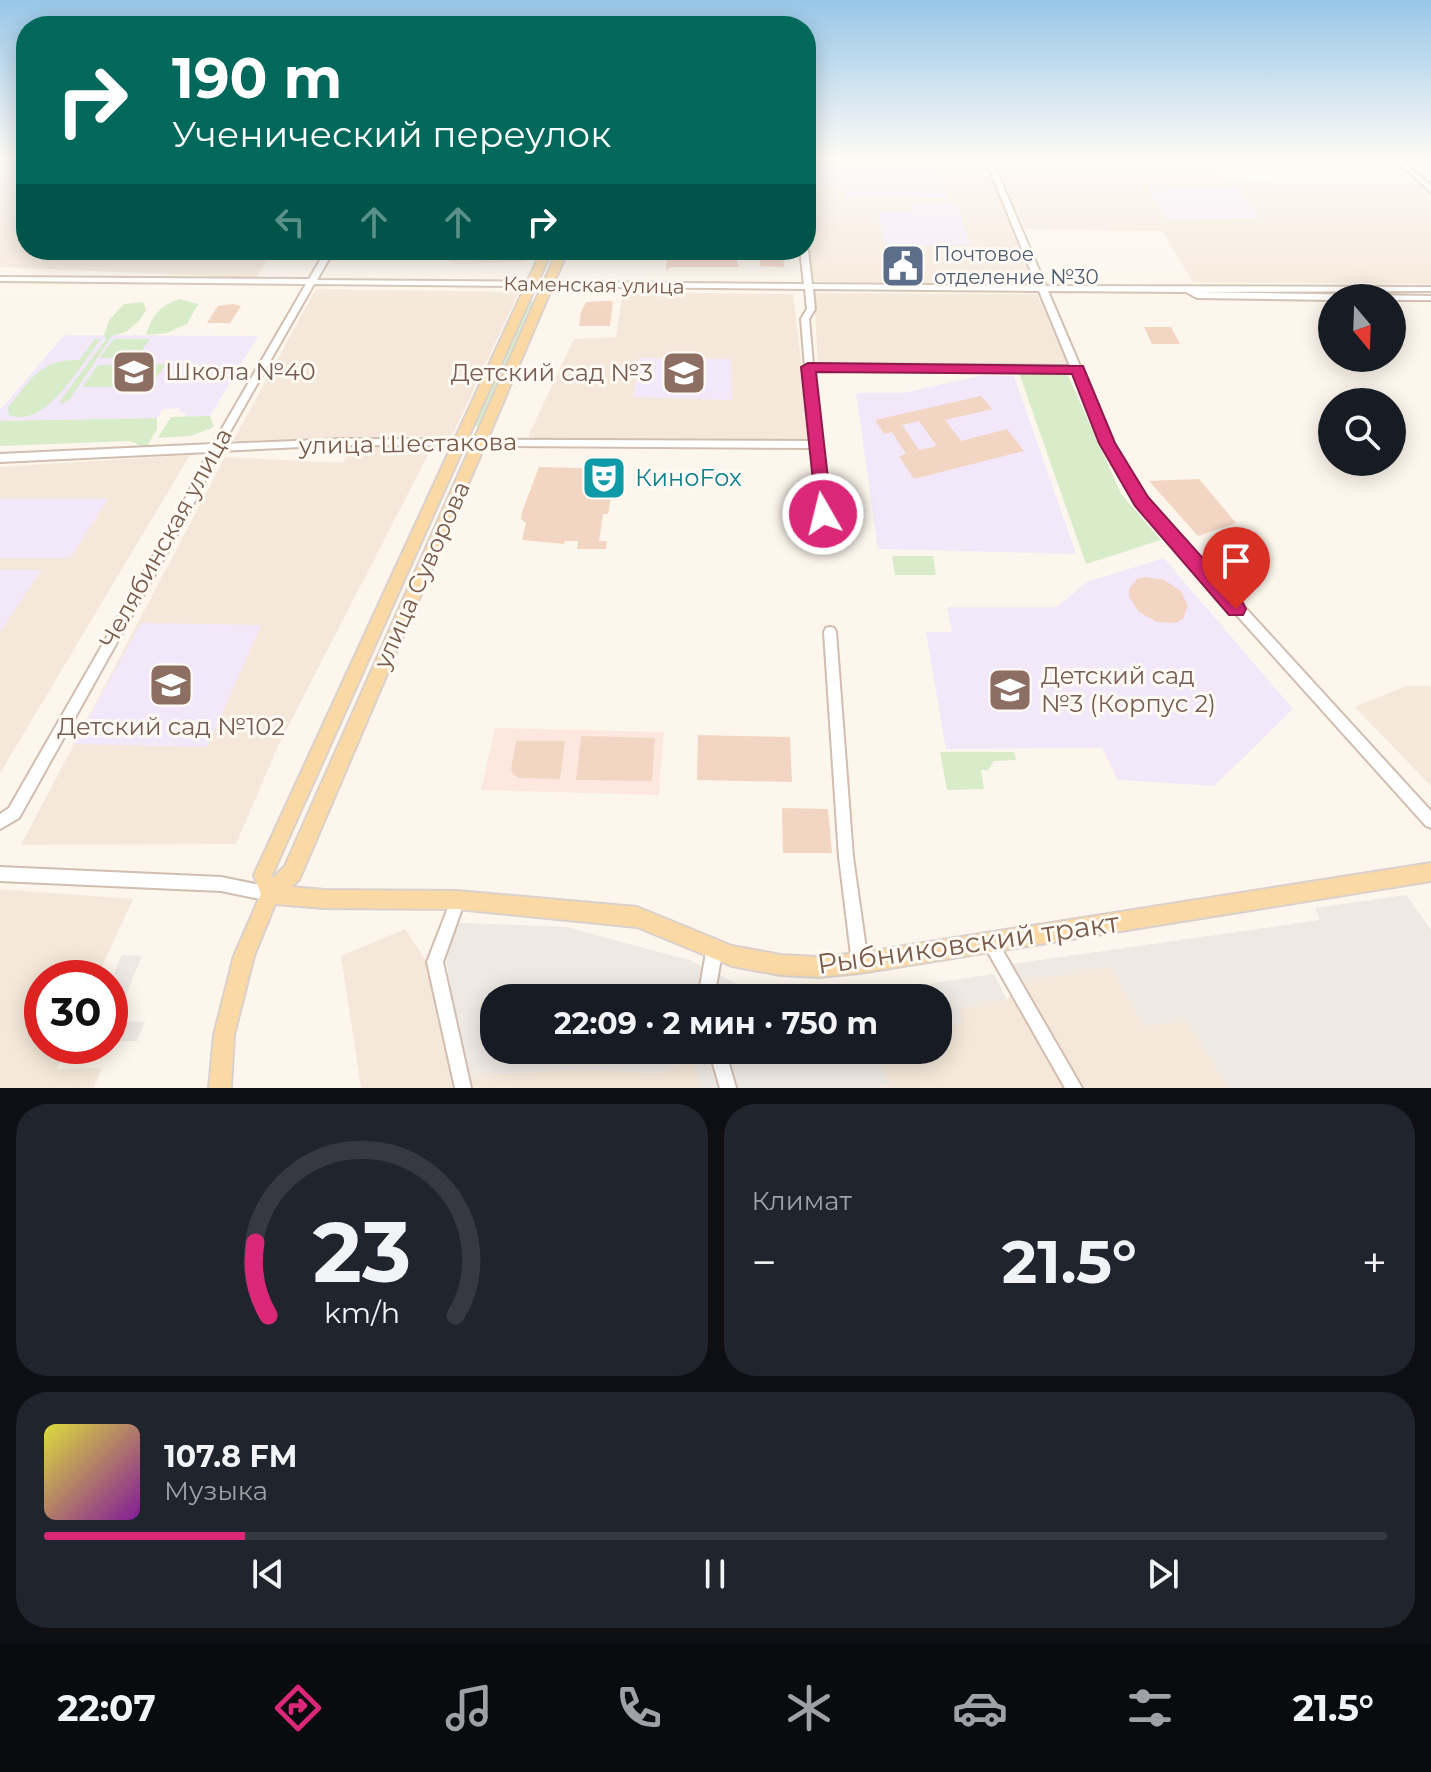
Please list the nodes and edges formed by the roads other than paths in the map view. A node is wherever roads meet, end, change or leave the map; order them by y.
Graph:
1 (1010, 209) edge
2 (324, 260) edge
3 (542, 260) edge
4 (559, 260) edge
5 (806, 260) edge
6 (0, 279) edge
7 (311, 283) junction
8 (531, 284) junction
9 (548, 285) junction
10 (810, 287) junction
11 (1044, 288) junction
12 (1431, 289) edge
13 (1188, 290) junction
14 (1431, 298) edge
15 (808, 367) junction
16 (1078, 369) junction
17 (459, 442) junction
18 (479, 442) junction
19 (817, 445) junction
20 (215, 449) junction
21 (0, 458) edge
22 (823, 514) dead end
23 (830, 632) dead end
24 (1431, 821) edge
25 (0, 822) edge
26 (1431, 872) edge
27 (0, 874) edge
28 (270, 894) junction
29 (458, 900) junction
30 (990, 942) junction
31 (715, 947) junction
32 (860, 963) junction
33 (708, 984) edge
34 (721, 1064) edge
35 (220, 1088) edge
36 (463, 1088) edge
37 (728, 1088) edge
38 (1074, 1088) edge

1 - 11 street
2 - 7 street, Челябинская улица
3 - 8 main road, улица Суворова
4 - 9 main road, улица Суворова
5 - 10 street
6 - 7 street, Каменская улица
7 - 8 street, Каменская улица
7 - 20 street, Челябинская улица
8 - 9 street, Каменская улица
8 - 17 main road, улица Суворова
9 - 10 street, Каменская улица
9 - 18 main road, улица Суворова
10 - 11 street, Каменская улица
10 - 15 street
11 - 13 street, Каменская улица
11 - 16 street
12 - 13 street, Каменская улица
13 - 14 street, Каменская улица
15 - 16 street
15 - 19 street
16 - 24 street
17 - 18 street, улица Шестакова
17 - 20 street, улица Шестакова
17 - 28 main road, улица Суворова
18 - 19 street, улица Шестакова
18 - 28 main road, улица Суворова
19 - 22 street
20 - 21 street, улица Шестакова
20 - 25 street, Челябинская улица
23 - 32 street
26 - 30 main road, Рыбниковский тракт
27 - 28 street
28 - 29 main road, Рыбниковский тракт
28 - 35 main road, улица Суворова
29 - 31 main road, Рыбниковский тракт
29 - 36 street
30 - 32 main road, Рыбниковский тракт
30 - 38 street
31 - 32 main road, Рыбниковский тракт
31 - 33 street
34 - 37 street

